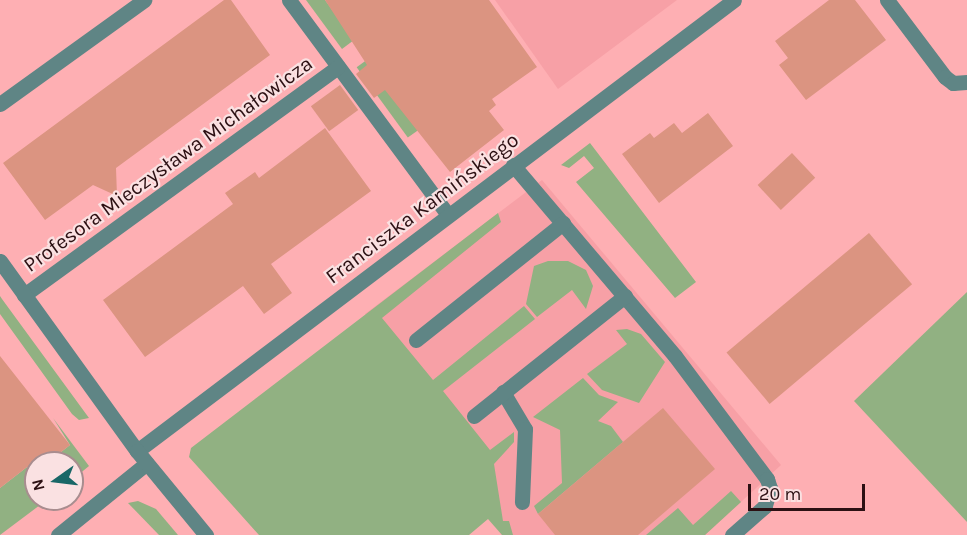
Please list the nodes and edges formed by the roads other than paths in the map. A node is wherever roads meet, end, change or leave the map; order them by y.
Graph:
1 (144, 0) edge
2 (289, 0) edge
3 (734, 0) edge
4 (887, 0) edge
5 (338, 67) junction
6 (967, 82) edge
7 (0, 104) edge
8 (513, 165) junction
9 (447, 215) junction
10 (563, 223) junction
11 (0, 261) edge
12 (24, 295) junction
13 (625, 296) junction
14 (416, 340) dead end
15 (503, 392) junction
16 (474, 416) dead end
17 (142, 457) junction
18 (522, 502) dead end
19 (58, 535) edge
20 (206, 535) edge
21 (732, 535) edge

1 - 7 street
2 - 5 street, Profesora Mieczysława Michałowicza
3 - 8 street, Franciszka Kamińskiego
4 - 6 street
5 - 9 street, Profesora Mieczysława Michałowicza
5 - 12 street, Profesora Mieczysława Michałowicza
8 - 9 street, Franciszka Kamińskiego
8 - 10 street
9 - 17 street, Franciszka Kamińskiego
10 - 13 street
10 - 14 street
11 - 12 street, Profesora Mieczysława Michałowicza
12 - 17 street, Profesora Mieczysława Michałowicza
13 - 15 street
13 - 21 street
15 - 16 street
15 - 18 street
17 - 19 street, Franciszka Kamińskiego
17 - 20 street, Profesora Mieczysława Michałowicza

